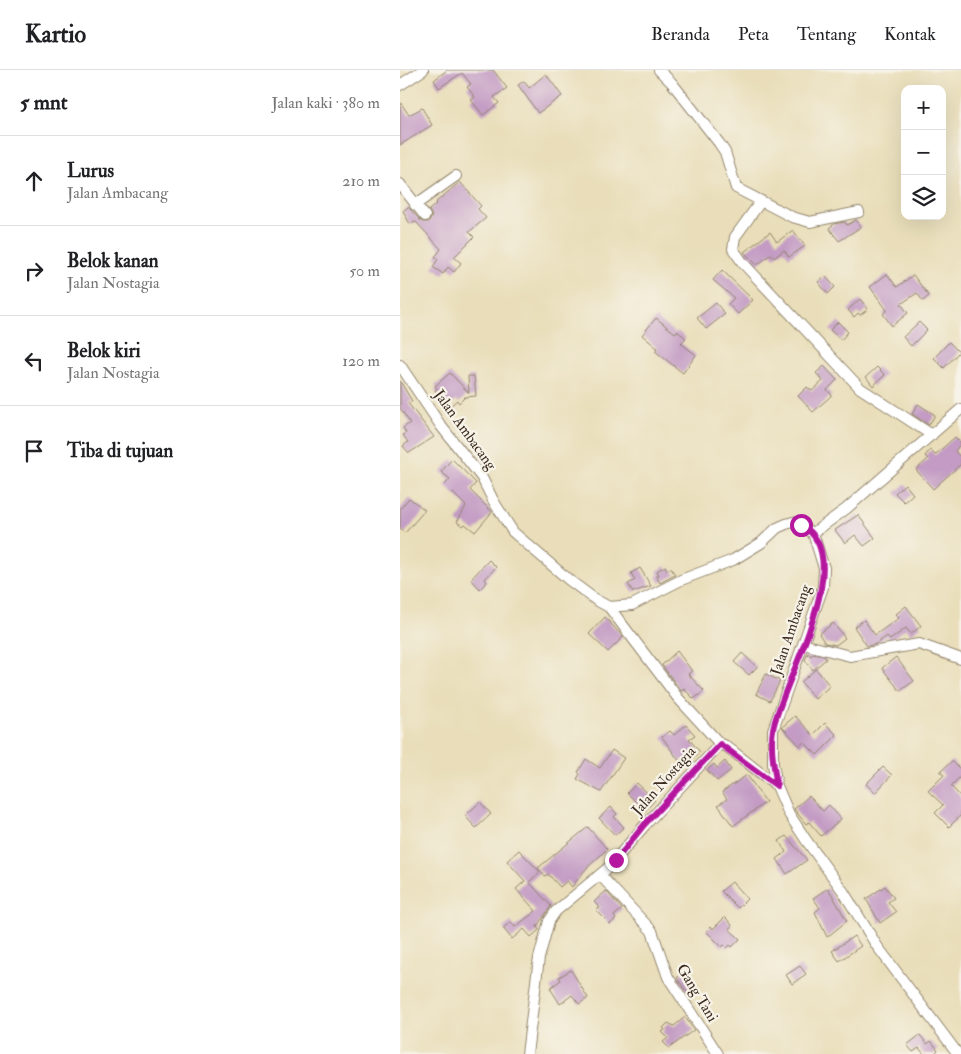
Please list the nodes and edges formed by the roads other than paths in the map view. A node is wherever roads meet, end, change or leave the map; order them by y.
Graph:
1 (422, 70) edge
2 (659, 70) edge
3 (400, 85) edge
4 (456, 176) dead end
5 (400, 184) edge
6 (761, 201) junction
7 (415, 205) junction
8 (859, 212) dead end
9 (425, 216) dead end
10 (400, 365) edge
11 (961, 409) edge
12 (932, 435) junction
13 (813, 533) junction
14 (609, 607) junction
15 (803, 644) junction
16 (961, 659) edge
17 (720, 744) junction
18 (777, 786) junction
19 (601, 876) junction
20 (527, 1054) edge
21 (718, 1054) edge
22 (958, 1054) edge

1 - 3 street
2 - 6 street
4 - 7 street
5 - 7 street
6 - 8 street
6 - 12 street
7 - 9 street
10 - 14 street, Jalan Ambacang
11 - 12 street
12 - 13 street
13 - 14 street
13 - 15 street, Jalan Ambacang
14 - 17 street
15 - 16 street
15 - 18 street, Jalan Ambacang
17 - 18 street
17 - 19 street, Jalan Nostagia
18 - 22 street, Jalan Ambacang
19 - 20 street, Jalan Nostagia
19 - 21 street, Gang Tani

